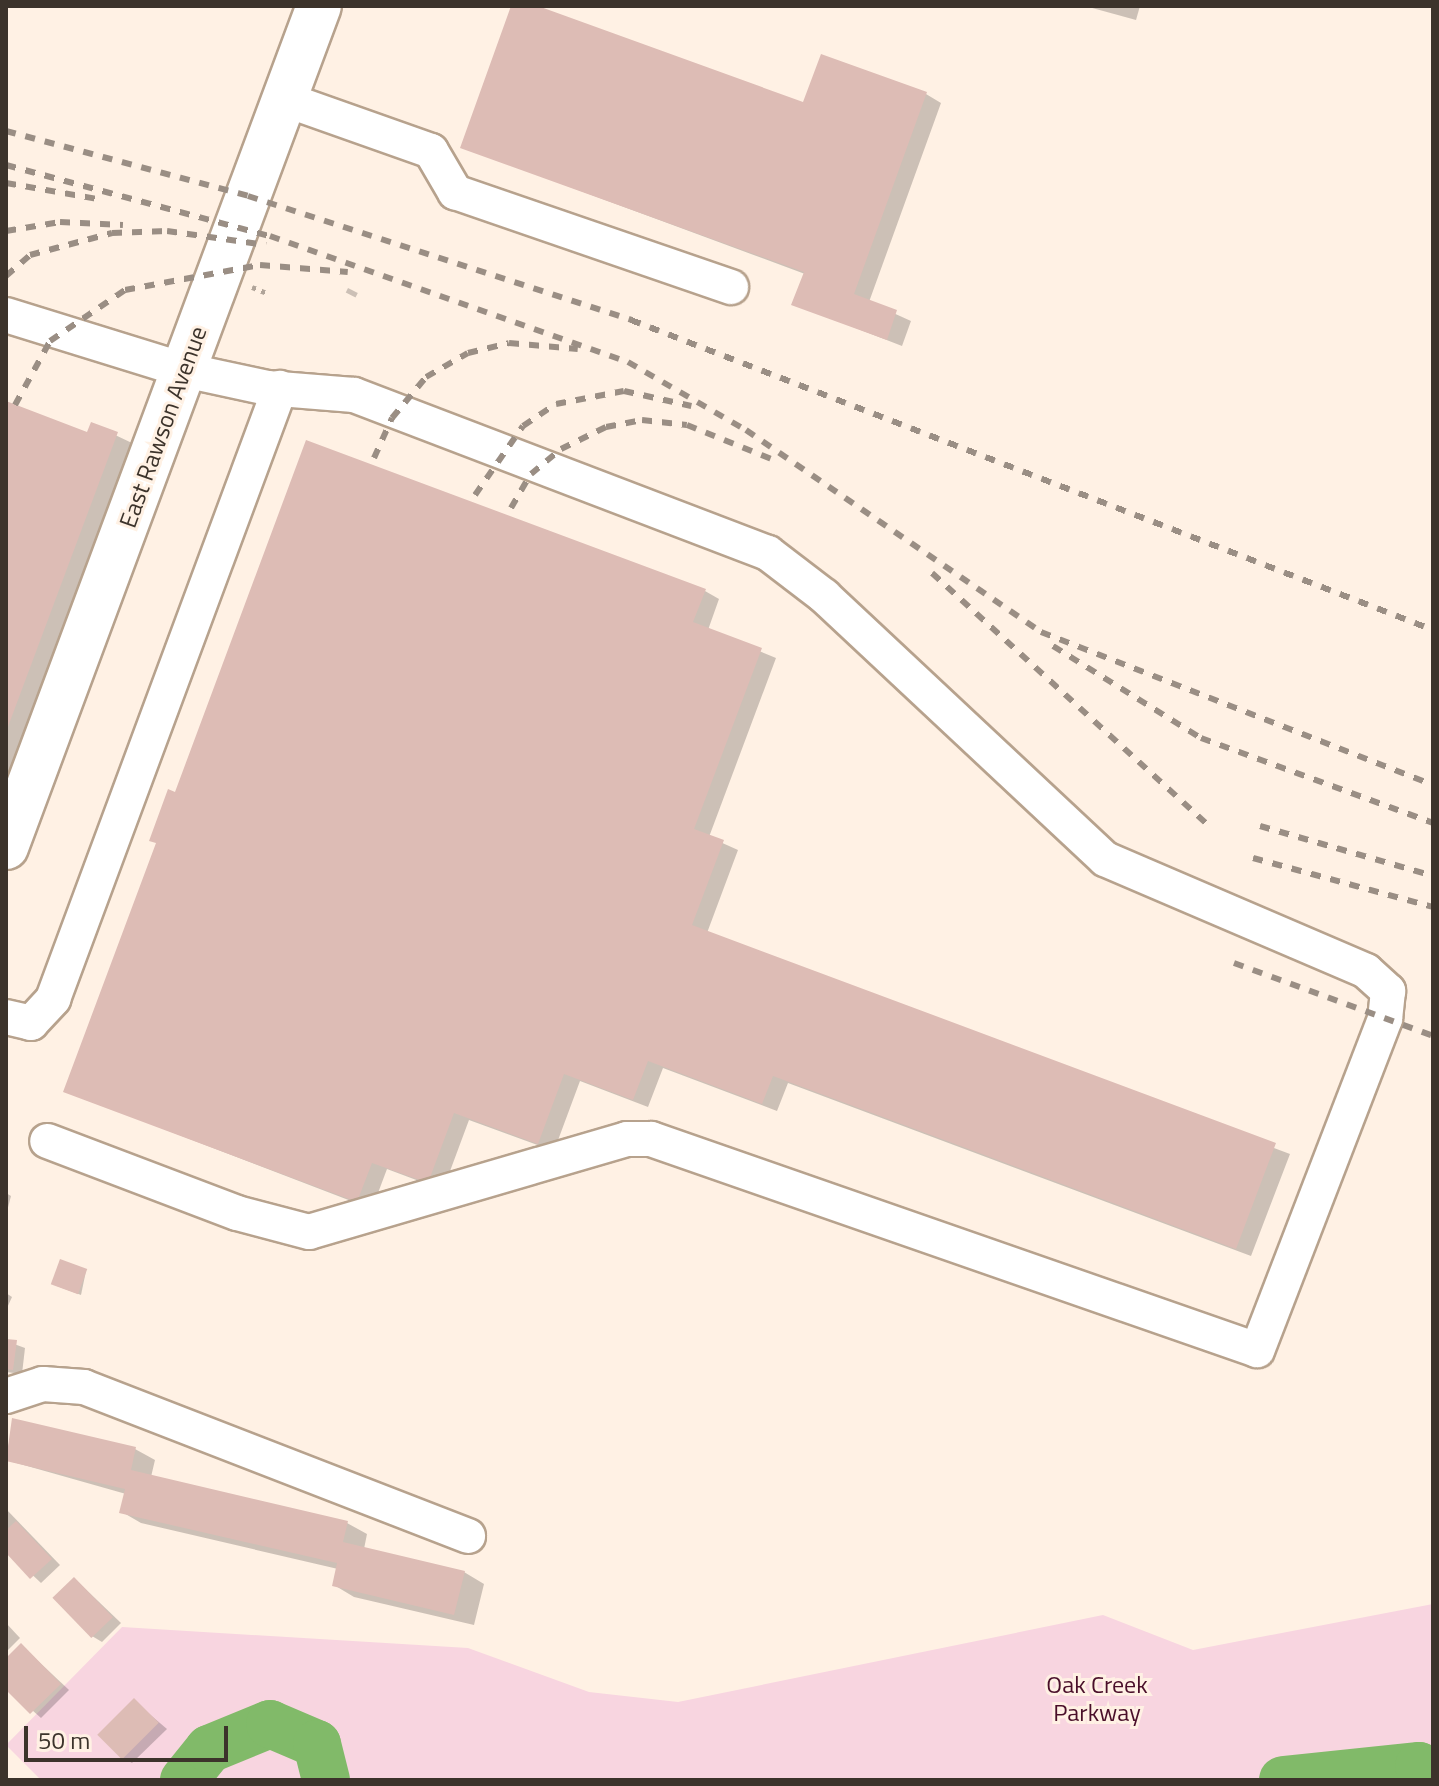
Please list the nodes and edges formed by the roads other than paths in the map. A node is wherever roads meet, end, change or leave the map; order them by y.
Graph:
1 (319, 6) edge
2 (284, 99) junction
3 (731, 287) dead end
4 (6, 315) edge
5 (184, 370) junction
6 (280, 388) junction
7 (6, 847) edge
8 (6, 1017) edge
9 (47, 1141) dead end
10 (6, 1396) edge
11 (468, 1536) dead end

1 - 2 main road, East Rawson Avenue
2 - 3 lane
2 - 5 main road, East Rawson Avenue
4 - 5 lane
5 - 6 lane
5 - 7 main road, East Rawson Avenue
6 - 8 lane
6 - 9 lane
10 - 11 lane

